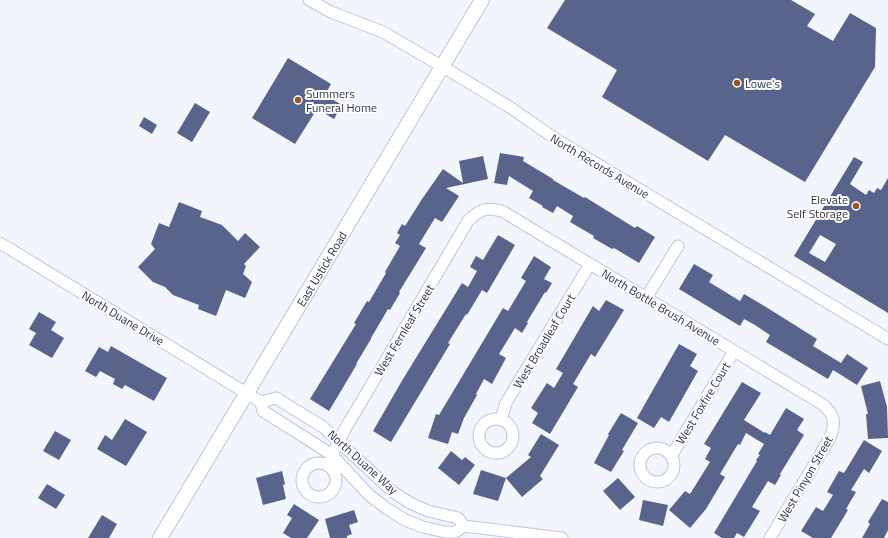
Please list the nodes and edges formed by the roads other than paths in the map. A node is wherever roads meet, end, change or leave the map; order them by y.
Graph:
1 (308, 0) edge
2 (482, 0) edge
3 (442, 67) junction
4 (482, 209) joint
5 (0, 244) edge
6 (678, 246) dead end
7 (590, 264) junction
8 (646, 298) junction
9 (888, 339) edge
10 (734, 351) junction
11 (247, 393) junction
12 (261, 402) junction
13 (834, 418) joint
14 (501, 419) dead end
15 (339, 441) junction
16 (672, 455) dead end
17 (330, 460) junction
18 (464, 526) junction
19 (160, 538) edge
20 (562, 538) edge
21 (770, 538) edge

1 - 3 street, North Records Avenue
2 - 3 main road, East Ustick Road
3 - 9 street, North Records Avenue
3 - 11 main road, East Ustick Road
4 - 7 street, North Bottle Brush Avenue
4 - 15 street, West Fernleaf Street
5 - 11 street, North Duane Drive
6 - 8 street
7 - 8 street, North Bottle Brush Avenue
7 - 14 street, West Broadleaf Court
8 - 10 street, North Bottle Brush Avenue
10 - 13 street, North Bottle Brush Avenue
10 - 16 street, West Foxfire Court
11 - 12 street, North Duane Way
11 - 19 main road, East Ustick Road
12 - 15 street, North Duane Way
12 - 17 street, North Duane Way
13 - 21 street, West Pinyon Street
15 - 17 street, West Fernleaf Street
15 - 18 street, North Duane Way
17 - 18 street, North Duane Way
18 - 20 street, North Duane Way

